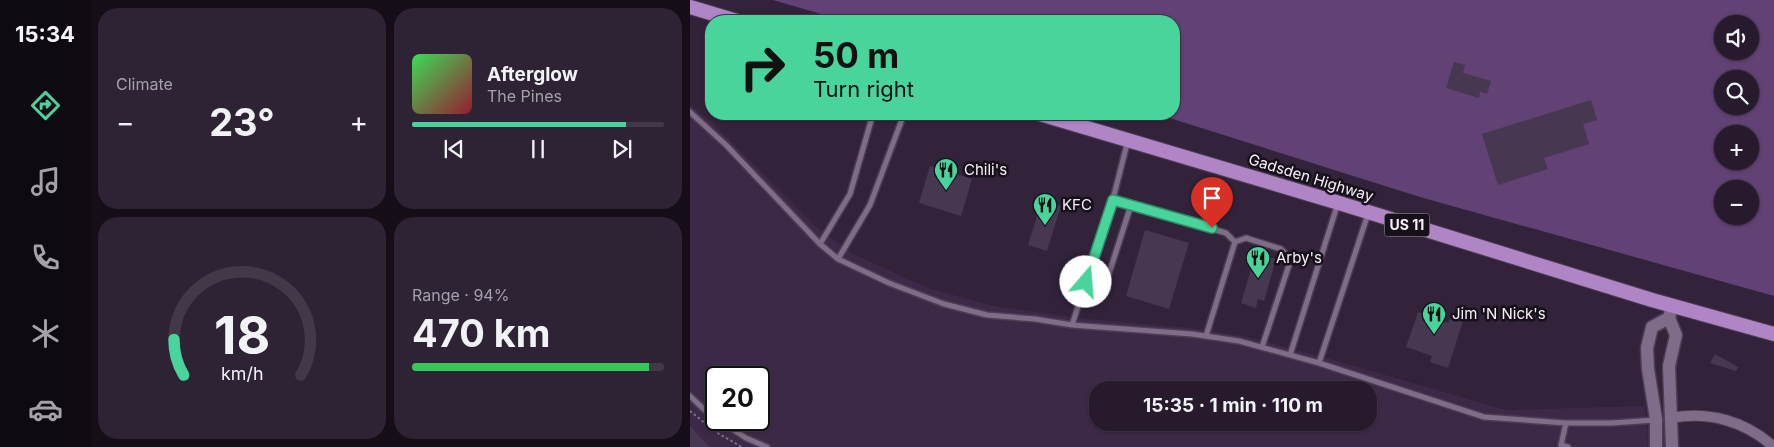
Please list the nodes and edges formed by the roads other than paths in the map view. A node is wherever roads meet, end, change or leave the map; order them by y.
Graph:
1 (690, 7) edge
2 (717, 15) edge
3 (690, 112) edge
4 (871, 120) edge
5 (902, 120) edge
6 (1060, 120) edge
7 (1128, 140) junction
8 (1113, 200) junction
9 (1339, 203) junction
10 (1131, 205) junction
11 (1368, 212) junction
12 (1235, 242) junction
13 (820, 244) junction
14 (838, 258) junction
15 (1081, 298) junction
16 (1671, 312) junction
17 (1072, 325) junction
18 (1774, 334) edge
19 (1206, 336) junction
20 (1262, 347) junction
21 (1290, 355) junction
22 (1319, 363) junction
23 (690, 396) edge
24 (705, 410) edge
25 (1671, 418) junction
26 (1656, 420) junction
27 (1566, 423) junction
28 (735, 431) edge
29 (767, 447) edge
30 (1568, 447) edge
31 (1656, 447) edge
32 (1672, 447) edge
33 (1774, 447) edge

1 - 2 main road
3 - 13 lane
4 - 13 lane
5 - 14 lane
6 - 7 main road, Gadsden Highway / US 11
7 - 8 lane
7 - 9 main road, Gadsden Highway / US 11
8 - 10 lane
8 - 15 lane
9 - 11 main road, Gadsden Highway / US 11
9 - 21 lane
10 - 12 lane
10 - 15 lane
11 - 16 main road, Gadsden Highway / US 11
11 - 22 lane
12 - 19 lane
12 - 20 lane
13 - 14 lane
14 - 17 lane
15 - 17 lane
16 - 18 main road, Gadsden Highway / US 11
16 - 25 street
16 - 26 street
17 - 19 lane
19 - 20 lane
20 - 21 lane
21 - 22 lane
22 - 27 lane
23 - 24 lane
25 - 32 street
25 - 33 street
26 - 27 lane
26 - 31 street
27 - 30 lane
28 - 29 lane

